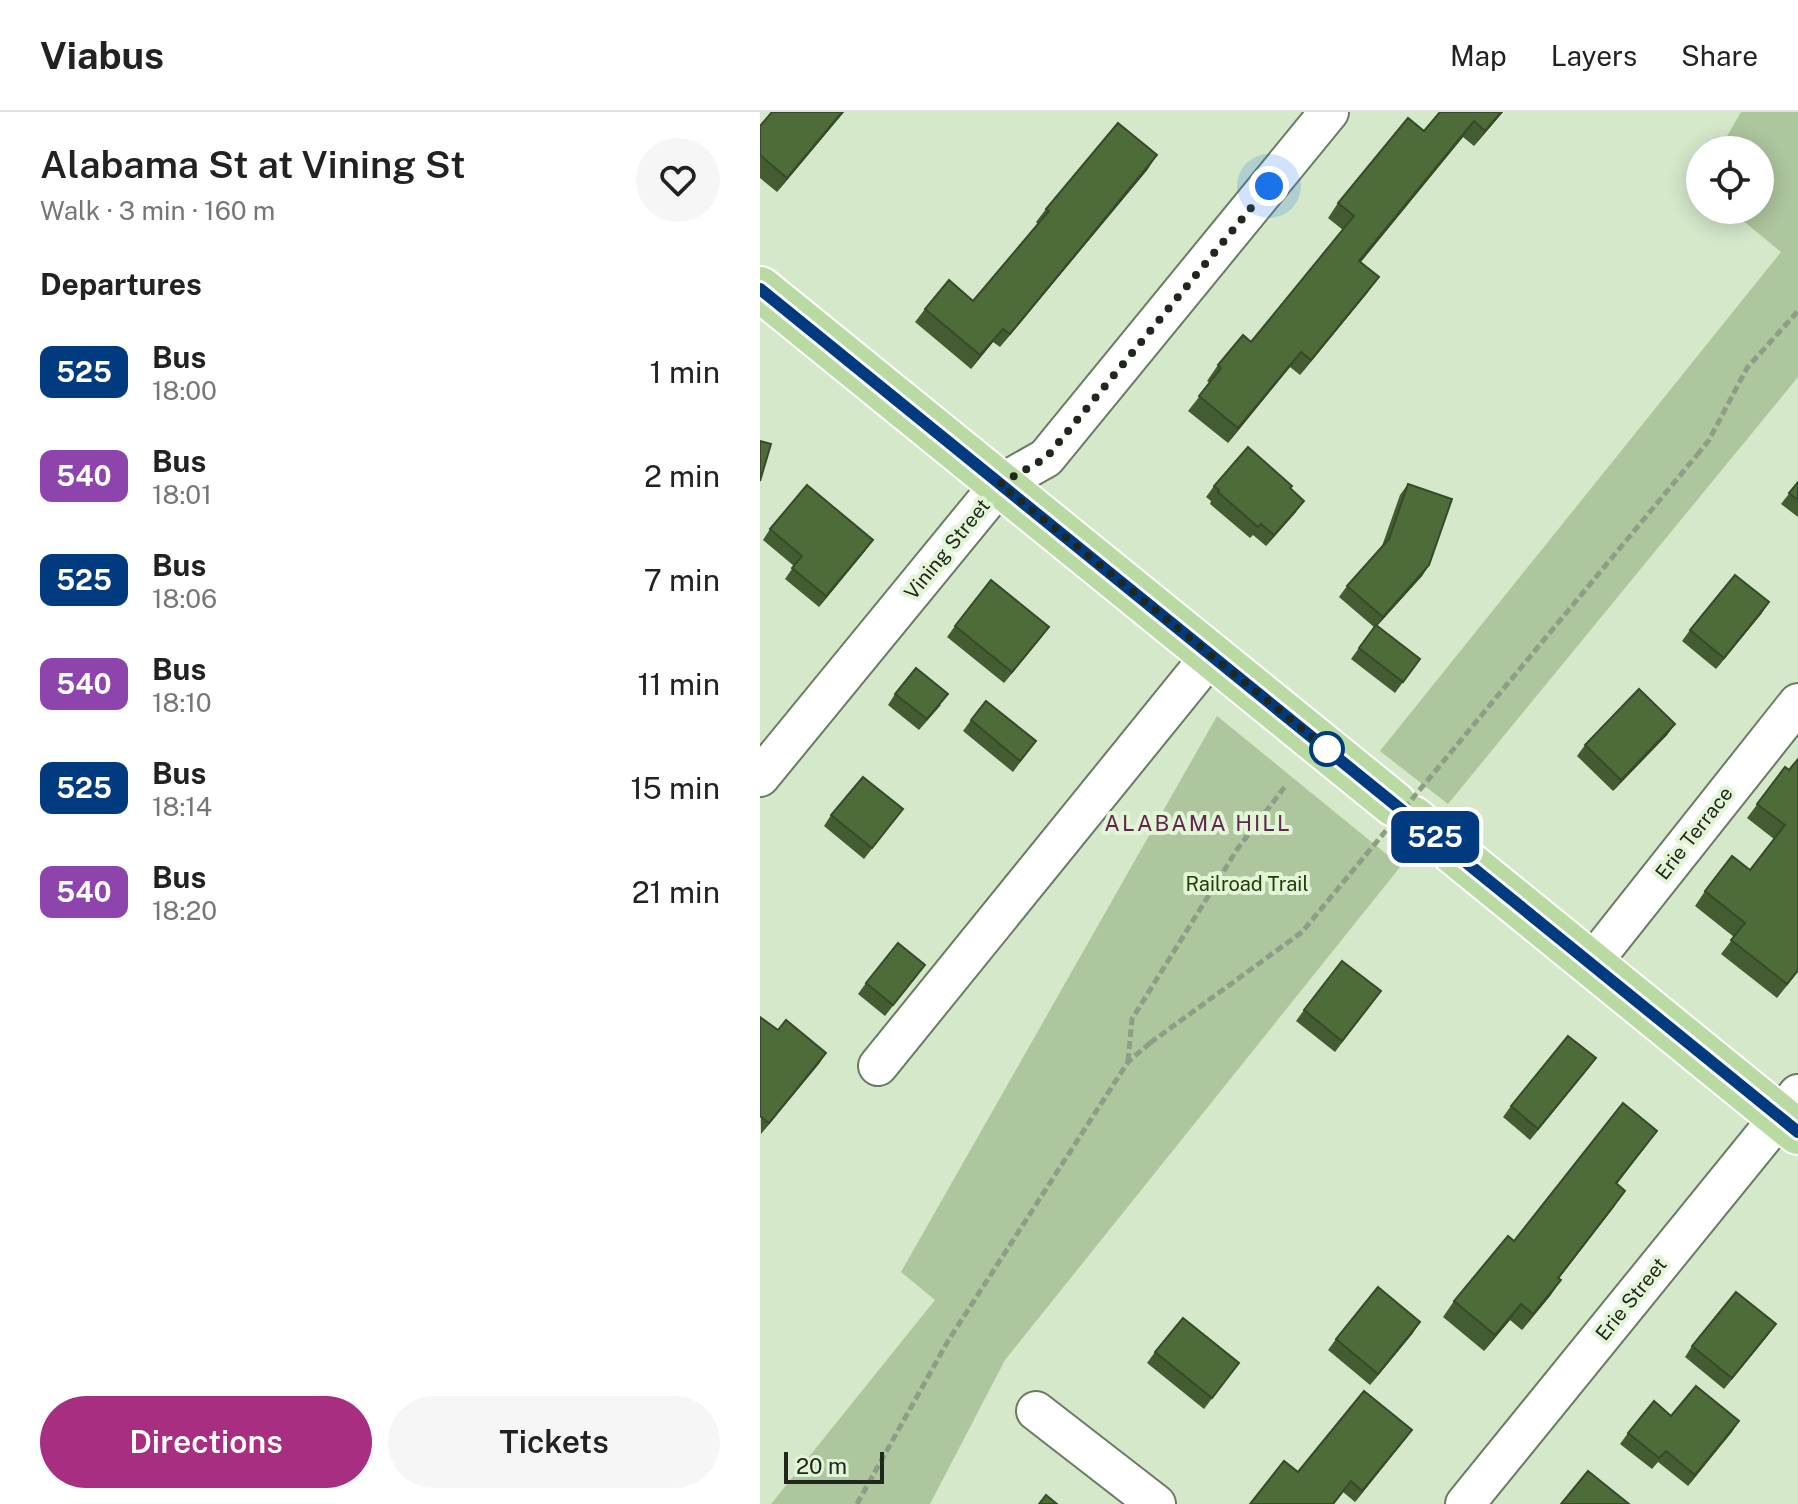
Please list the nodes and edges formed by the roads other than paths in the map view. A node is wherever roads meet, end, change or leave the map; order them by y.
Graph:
1 (1329, 112) edge
2 (760, 289) edge
3 (1000, 484) junction
4 (1211, 655) junction
5 (1798, 703) edge
6 (760, 777) edge
7 (1591, 964) junction
8 (878, 1066) dead end
9 (1792, 1114) edge
10 (1036, 1411) dead end
11 (1156, 1504) edge
12 (1465, 1504) edge

1 - 3 street, Vining Street
2 - 3 main road
3 - 4 main road
3 - 6 street, Vining Street
4 - 7 main road
4 - 8 street
5 - 7 street, Erie Terrace
7 - 9 main road
9 - 12 street, Erie Street
10 - 11 street

